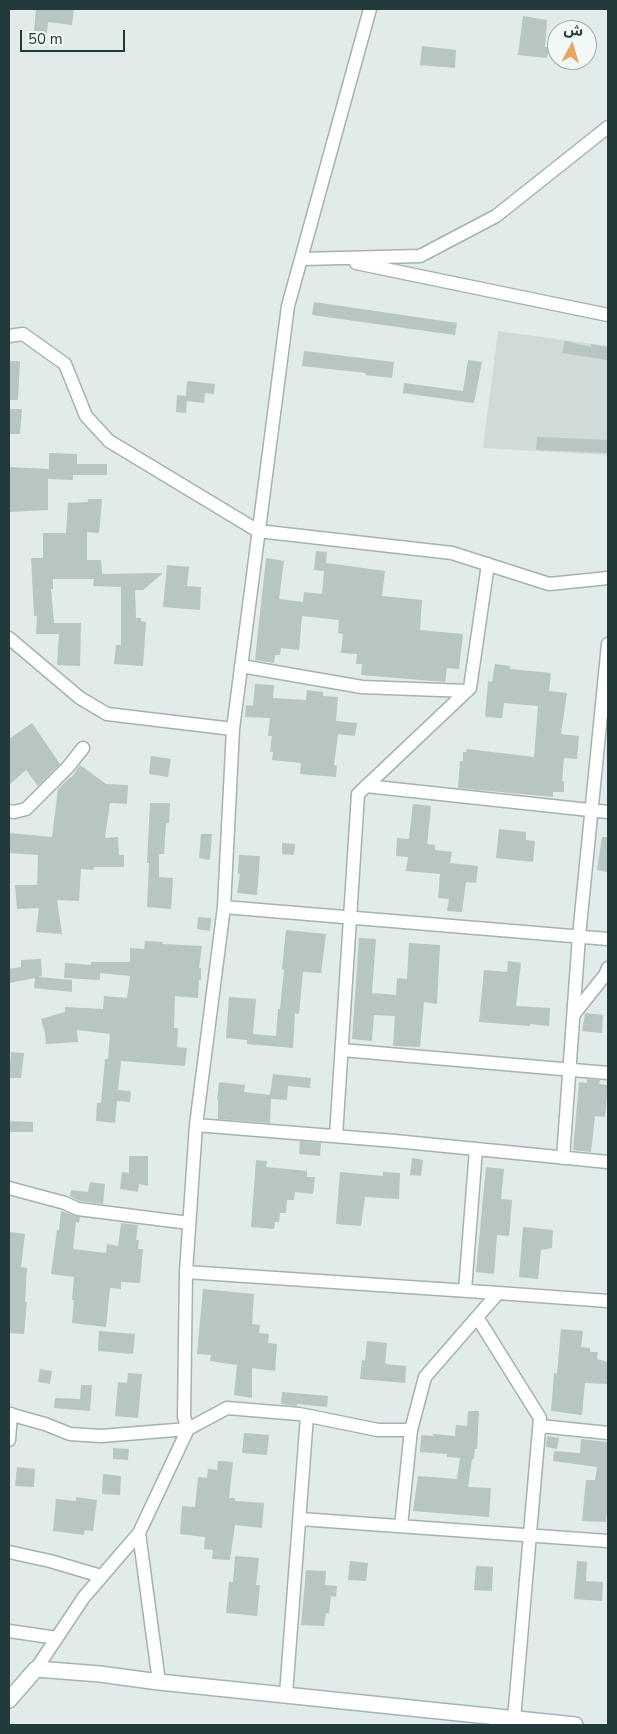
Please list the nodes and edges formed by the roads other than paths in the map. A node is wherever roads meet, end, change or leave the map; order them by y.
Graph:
1 (370, 9) edge
2 (608, 127) edge
3 (334, 258) junction
4 (301, 259) junction
5 (608, 315) edge
6 (9, 336) edge
7 (258, 530) junction
8 (488, 564) junction
9 (608, 578) edge
10 (9, 638) edge
11 (608, 644) edge
12 (241, 666) junction
13 (468, 691) junction
14 (232, 729) junction
15 (83, 748) dead end
16 (366, 786) junction
17 (592, 810) junction
18 (9, 812) edge
19 (608, 812) edge
20 (224, 907) junction
21 (350, 918) junction
22 (579, 936) junction
23 (608, 939) edge
24 (608, 968) edge
25 (574, 1014) junction
26 (342, 1050) junction
27 (569, 1070) junction
28 (608, 1073) edge
29 (196, 1126) junction
30 (336, 1136) junction
31 (476, 1149) junction
32 (563, 1158) junction
33 (608, 1162) edge
34 (9, 1188) edge
35 (190, 1223) junction
36 (186, 1272) junction
37 (464, 1290) junction
38 (498, 1293) junction
39 (608, 1301) edge
40 (477, 1317) junction
41 (10, 1414) edge
42 (307, 1416) junction
43 (540, 1426) junction
44 (188, 1430) junction
45 (411, 1430) junction
46 (608, 1433) edge
47 (9, 1440) edge
48 (300, 1519) junction
49 (401, 1526) junction
50 (139, 1533) junction
51 (530, 1535) junction
52 (608, 1541) edge
53 (9, 1552) edge
54 (101, 1576) junction
55 (9, 1631) edge
56 (57, 1638) junction
57 (36, 1669) junction
58 (159, 1682) junction
59 (286, 1694) junction
60 (9, 1699) edge
61 (514, 1719) junction
62 (575, 1725) edge

1 - 4 street
2 - 3 street
3 - 4 street
3 - 5 street
4 - 7 street
6 - 7 street
7 - 8 street
7 - 12 street
8 - 9 street
8 - 13 street
10 - 14 street
11 - 17 street
12 - 13 street
12 - 14 street
13 - 16 street
14 - 20 street
15 - 18 street
16 - 17 street
16 - 21 street
17 - 19 street
17 - 22 street
20 - 21 street
20 - 29 street
21 - 22 street
21 - 26 street
22 - 23 street
22 - 25 street
24 - 25 street
25 - 27 street
26 - 27 street
26 - 30 street
27 - 28 street
27 - 32 street
29 - 30 street
29 - 35 street
30 - 31 street
31 - 32 street
31 - 37 street
32 - 33 street
34 - 35 street
35 - 36 street
36 - 37 street
36 - 44 street
37 - 38 street
38 - 39 street
38 - 40 street
40 - 43 street
40 - 45 street
41 - 44 street
41 - 47 street
42 - 44 street
42 - 45 street
42 - 48 street
43 - 46 street
43 - 51 street
44 - 50 street
45 - 49 street
48 - 49 street
48 - 59 street
49 - 51 street
50 - 54 street
50 - 58 street
51 - 52 street
51 - 61 street
53 - 54 street
54 - 56 street
55 - 56 street
56 - 57 street
57 - 58 street
57 - 60 street
58 - 59 street
59 - 61 street
61 - 62 street

